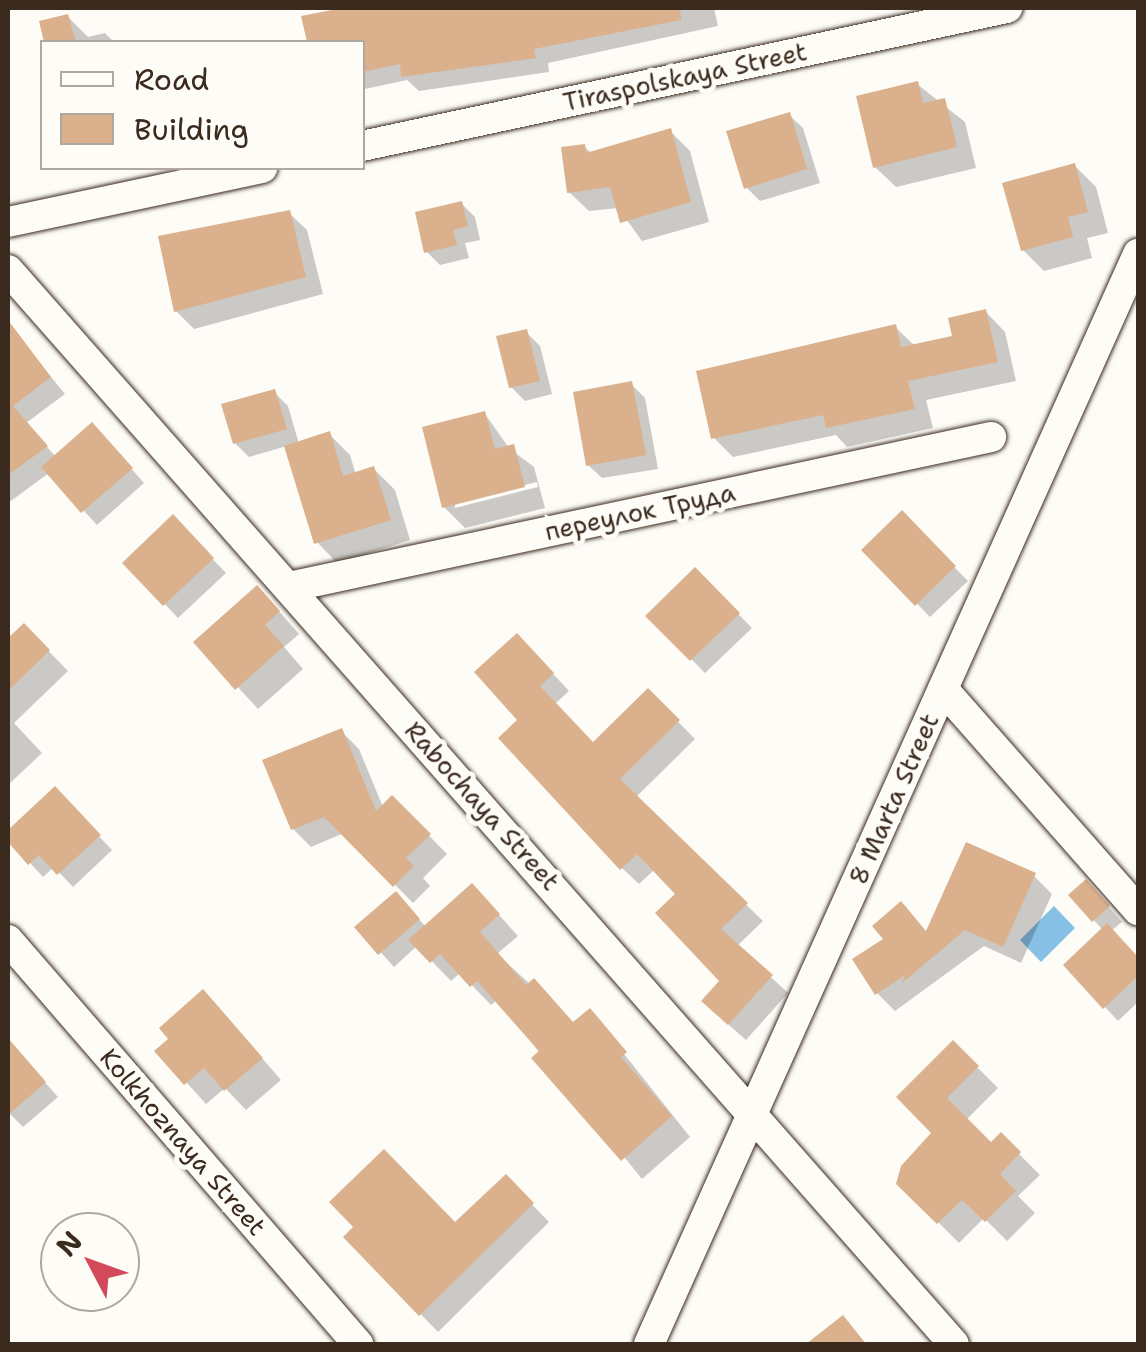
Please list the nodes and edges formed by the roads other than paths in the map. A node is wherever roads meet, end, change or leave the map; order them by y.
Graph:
1 (1007, 8) edge
2 (365, 145) edge
3 (253, 170) edge
4 (8, 222) edge
5 (1138, 254) edge
6 (8, 270) edge
7 (991, 437) dead end
8 (289, 588) junction
9 (943, 690) junction
10 (1138, 910) edge
11 (8, 940) edge
12 (754, 1112) junction
13 (358, 1344) edge
14 (650, 1344) edge
15 (954, 1344) edge

1 - 2 street, Tiraspolskaya Street
3 - 4 street
5 - 9 street, 8 Marta Street
6 - 8 street, Rabochaya Street
7 - 8 street, переулок Труда
8 - 12 street, Rabochaya Street
9 - 10 street
9 - 12 street, 8 Marta Street
11 - 13 street, Kolkhoznaya Street
12 - 14 street, 8 Marta Street
12 - 15 street, Rabochaya Street

